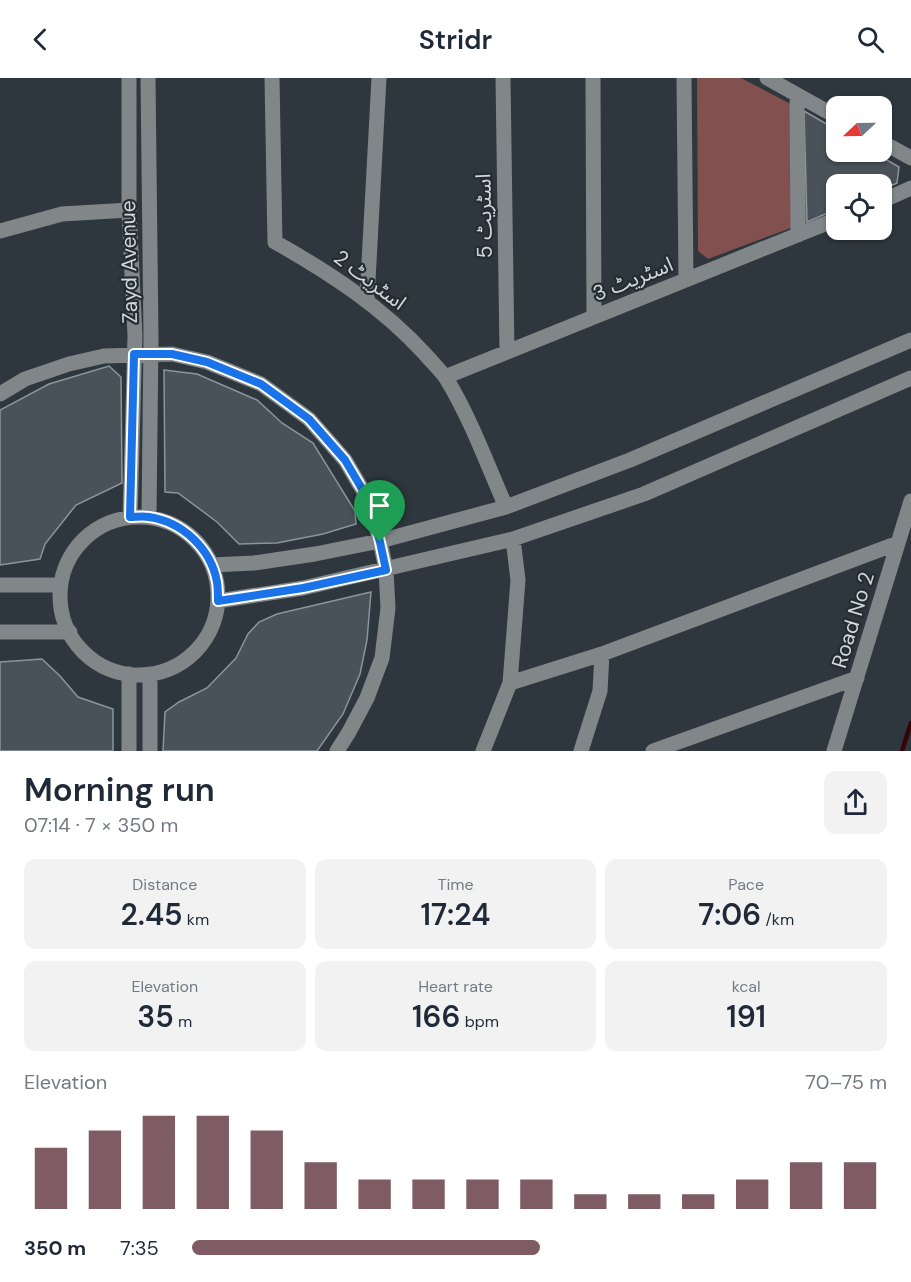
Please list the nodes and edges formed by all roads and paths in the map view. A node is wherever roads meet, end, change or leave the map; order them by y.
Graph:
1 (129, 78) edge
2 (148, 78) edge
3 (272, 78) edge
4 (379, 78) edge
5 (503, 78) edge
6 (593, 78) edge
7 (684, 78) edge
8 (767, 78) edge
9 (797, 94) junction
10 (826, 111) edge
11 (892, 148) edge
12 (911, 158) edge
13 (911, 188) edge
14 (892, 197) edge
15 (129, 210) junction
16 (826, 224) edge
17 (0, 231) edge
18 (798, 235) junction
19 (686, 280) junction
20 (367, 299) junction
21 (594, 317) junction
22 (911, 340) edge
23 (507, 352) junction
24 (134, 354) junction
25 (151, 354) junction
26 (445, 376) junction
27 (911, 378) edge
28 (0, 394) edge
29 (911, 501) edge
30 (506, 507) junction
31 (130, 517) junction
32 (149, 517) junction
33 (513, 539) junction
34 (380, 542) junction
35 (898, 543) junction
36 (212, 565) junction
37 (386, 570) junction
38 (0, 585) edge
39 (61, 585) junction
40 (218, 601) junction
41 (0, 632) edge
42 (70, 632) junction
43 (602, 654) junction
44 (129, 674) junction
45 (150, 674) junction
46 (857, 678) junction
47 (510, 683) junction
48 (129, 751) edge
49 (150, 751) edge
50 (337, 751) edge
51 (483, 751) edge
52 (580, 751) edge
53 (653, 751) edge
54 (834, 751) edge

1 - 15 street, Zayd Avenue
2 - 25 street, Zayd Avenue
3 - 20 street, اسٹریٹ 2
4 - 20 street
5 - 23 street, اسٹریٹ 5
6 - 21 street
7 - 19 street
8 - 9 street
9 - 10 street
9 - 18 street
11 - 12 street
13 - 14 street
15 - 17 street
15 - 24 street, Zayd Avenue
16 - 18 street, اسٹریٹ 3
18 - 19 street, اسٹریٹ 3
19 - 21 street, اسٹریٹ 3
20 - 26 street, اسٹریٹ 2
21 - 23 street, اسٹریٹ 3
22 - 30 street
23 - 26 street, اسٹریٹ 3
24 - 25 street
24 - 28 street
24 - 31 street, Zayd Avenue
25 - 32 street, Zayd Avenue
25 - 34 street
26 - 30 street, اسٹریٹ 2
27 - 33 street
29 - 35 street, Road No 2
30 - 34 street
31 - 32 street
31 - 39 street
32 - 36 street
33 - 37 street
33 - 47 street
34 - 36 street
34 - 37 street
35 - 43 street
35 - 46 street, Road No 2
36 - 40 street
37 - 40 street
37 - 50 street
38 - 39 street
39 - 42 street
40 - 45 street
41 - 42 street
42 - 44 street
43 - 47 street
43 - 52 street
44 - 45 street
44 - 48 street
45 - 49 street
46 - 53 street
46 - 54 street, Road No 2
47 - 51 street

